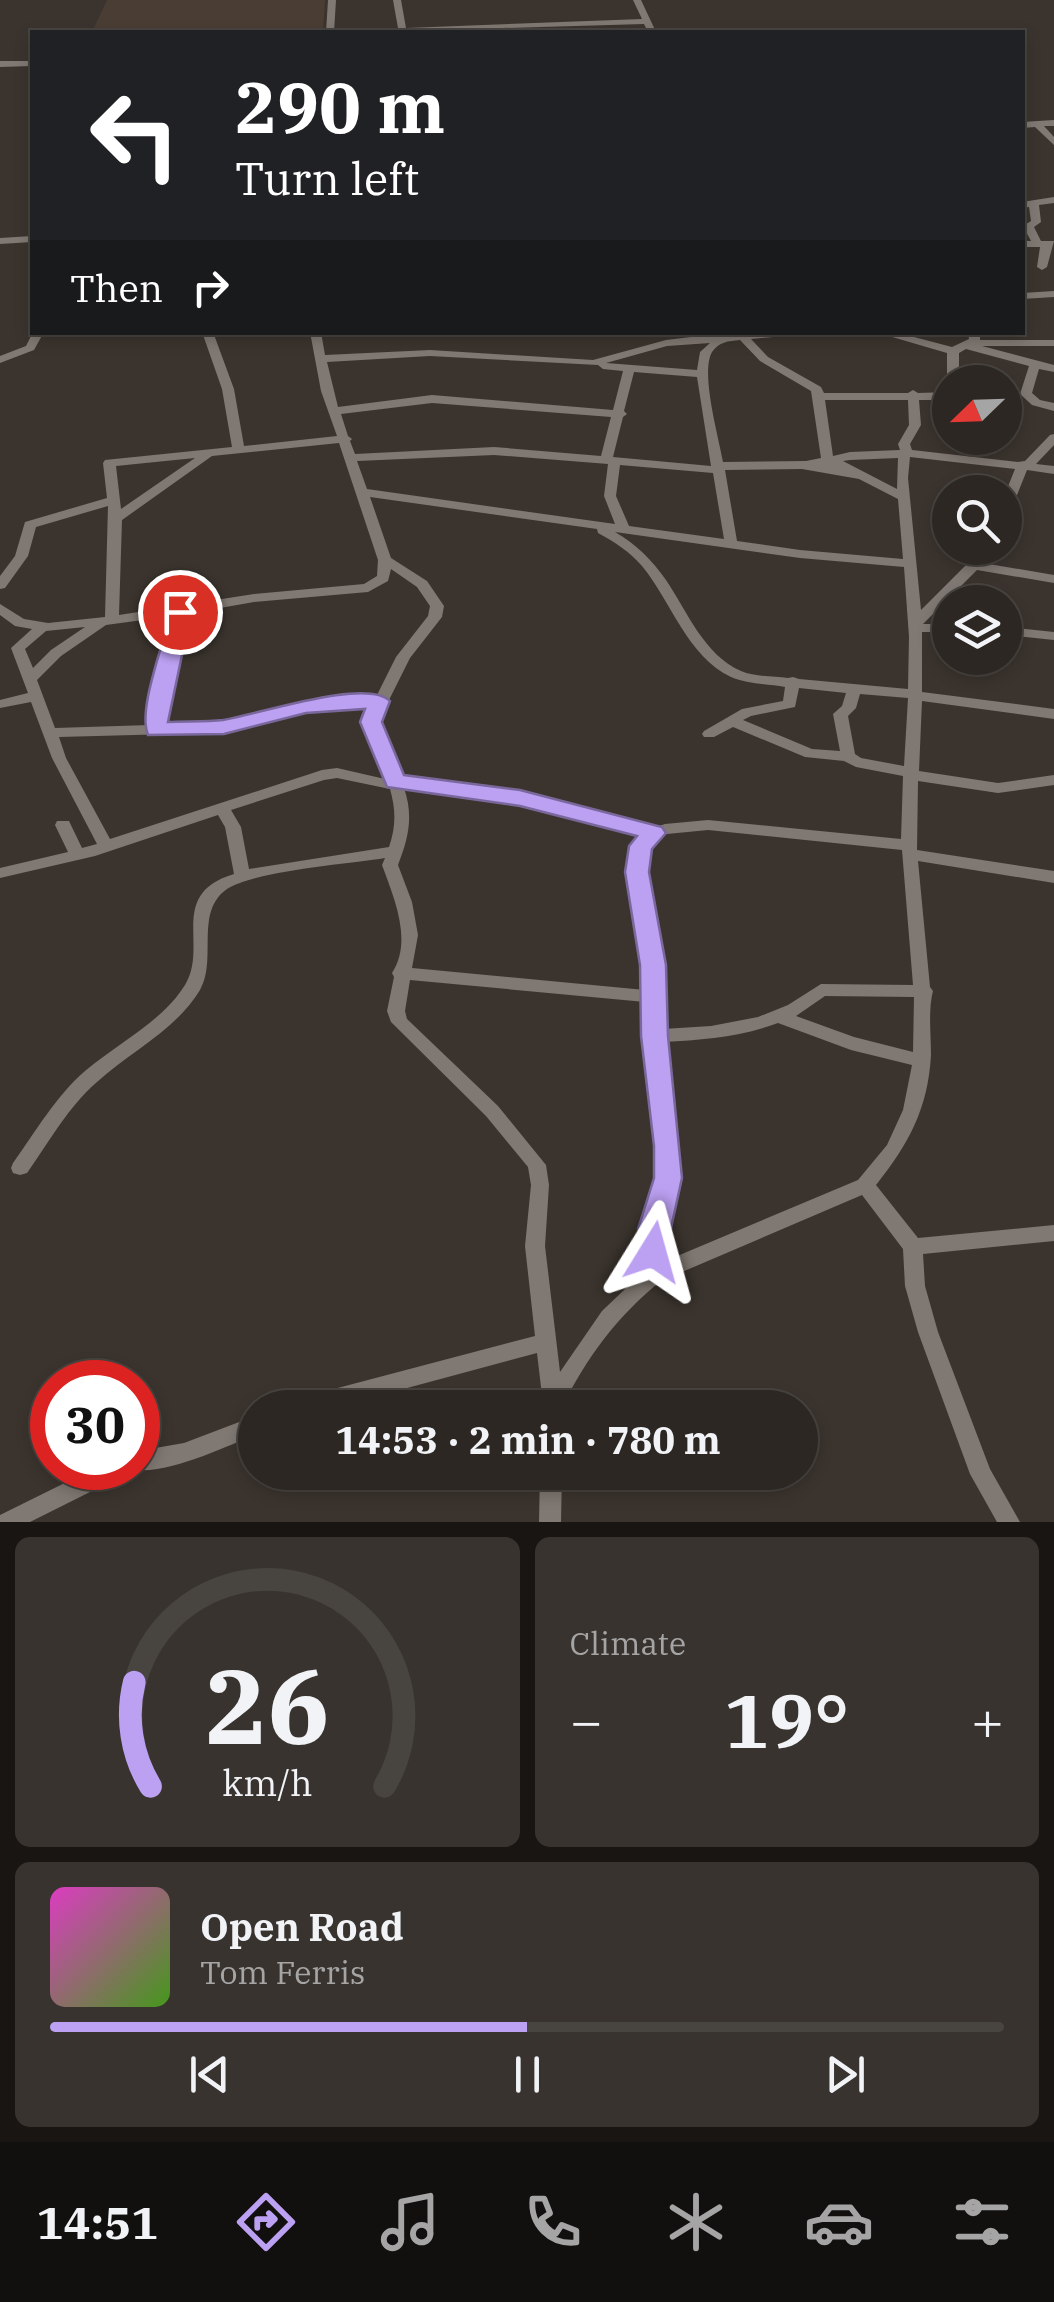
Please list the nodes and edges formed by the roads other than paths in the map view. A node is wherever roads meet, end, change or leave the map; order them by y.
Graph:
1 (332, 0) edge
2 (397, 0) edge
3 (637, 0) edge
4 (646, 21) junction
5 (330, 30) edge
6 (403, 30) edge
7 (447, 30) edge
8 (651, 30) edge
9 (0, 64) edge
10 (30, 64) edge
11 (1054, 123) edge
12 (1037, 124) junction
13 (1025, 125) edge
14 (1054, 142) edge
15 (1054, 200) edge
16 (1029, 208) edge
17 (30, 240) edge
18 (0, 241) edge
19 (1046, 244) edge
20 (1042, 267) dead end
21 (1054, 294) edge
22 (1025, 296) edge
23 (37, 335) edge
24 (208, 335) edge
25 (315, 335) edge
26 (739, 335) edge
27 (899, 335) edge
28 (720, 339) junction
29 (966, 343) edge
30 (1054, 343) edge
31 (1024, 344) junction
32 (319, 358) junction
33 (0, 360) edge
34 (1054, 361) edge
35 (565, 362) junction
36 (1034, 366) junction
37 (629, 369) junction
38 (1054, 369) edge
39 (702, 374) junction
40 (913, 394) junction
41 (932, 395) edge
42 (818, 396) junction
43 (1054, 407) edge
44 (334, 411) junction
45 (621, 414) junction
46 (1054, 438) edge
47 (346, 439) junction
48 (239, 450) junction
49 (210, 453) junction
50 (906, 453) junction
51 (967, 457) joint
52 (352, 458) junction
53 (830, 460) junction
54 (610, 462) junction
55 (1026, 464) junction
56 (804, 466) junction
57 (719, 468) junction
58 (1054, 470) edge
59 (1021, 475) edge
60 (862, 476) junction
61 (362, 492) junction
62 (903, 497) junction
63 (114, 500) junction
64 (116, 519) junction
65 (595, 526) junction
66 (623, 528) junction
67 (731, 544) junction
68 (385, 560) junction
69 (909, 562) junction
70 (974, 565) joint
71 (6, 567) edge
72 (1054, 579) edge
73 (0, 585) edge
74 (0, 608) edge
75 (180, 612) junction
76 (108, 620) junction
77 (42, 626) junction
78 (915, 626) junction
79 (932, 627) edge
80 (1022, 633) edge
81 (1054, 636) edge
82 (30, 679) junction
83 (793, 681) junction
84 (854, 688) junction
85 (916, 695) junction
86 (36, 696) junction
87 (379, 701) junction
88 (0, 704) edge
89 (1054, 714) edge
90 (730, 720) junction
91 (156, 730) junction
92 (50, 734) junction
93 (709, 734) dead end
94 (848, 756) junction
95 (912, 774) junction
96 (1054, 780) edge
97 (396, 784) junction
98 (223, 810) junction
99 (63, 826) dead end
100 (654, 833) junction
101 (106, 846) junction
102 (910, 849) junction
103 (397, 851) junction
104 (77, 855) junction
105 (0, 873) edge
106 (243, 877) junction
107 (1054, 877) edge
108 (400, 973) junction
109 (924, 991) junction
110 (654, 997) junction
111 (780, 1017) junction
112 (654, 1036) junction
113 (920, 1060) junction
114 (20, 1168) dead end
115 (865, 1185) junction
116 (1054, 1233) edge
117 (913, 1247) junction
118 (654, 1275) junction
119 (544, 1342) junction
120 (364, 1390) edge
121 (551, 1390) edge
122 (562, 1390) edge
123 (238, 1432) edge
124 (160, 1457) edge
125 (72, 1490) edge
126 (551, 1490) edge
127 (8, 1522) edge
128 (550, 1522) edge
129 (1009, 1522) edge

1 - 5 street
2 - 6 street
3 - 4 street
4 - 7 street
4 - 8 street
9 - 10 street
11 - 12 street
12 - 13 street
12 - 14 street
15 - 16 street
16 - 19 street
17 - 18 street
19 - 20 street
21 - 22 street
23 - 33 street
24 - 48 street
25 - 32 street
26 - 28 street
26 - 42 street
27 - 29 street
28 - 35 street
28 - 39 street
29 - 31 street
29 - 36 street
30 - 31 street
31 - 34 street
32 - 35 street
32 - 44 street
35 - 37 street
36 - 38 street
36 - 43 street
37 - 39 street
37 - 45 street
39 - 57 street
40 - 41 street
40 - 42 street
40 - 50 street
42 - 53 street
44 - 45 street
44 - 47 street
45 - 54 street
46 - 55 street
47 - 48 street
47 - 52 street
48 - 49 street
49 - 63 street
49 - 64 street
50 - 51 street
50 - 53 street
50 - 62 street
51 - 55 street
52 - 54 street
52 - 61 street
53 - 56 street
53 - 60 street
54 - 57 street
54 - 66 street
55 - 58 street
55 - 59 street
56 - 57 street
56 - 60 street
57 - 67 street
60 - 62 street
61 - 65 street
61 - 68 street
62 - 69 street
63 - 64 street
63 - 71 street
64 - 76 street
65 - 66 street
65 - 83 street
66 - 67 street
67 - 69 street
68 - 75 street
68 - 87 street
69 - 78 street
70 - 72 street
70 - 78 street
71 - 73 street
74 - 77 street
75 - 76 street
75 - 91 street
76 - 77 street
76 - 82 street
77 - 82 street
78 - 79 street
78 - 85 street
80 - 81 street
82 - 86 street
83 - 84 street
83 - 90 street
84 - 85 street
84 - 94 street
85 - 89 street
85 - 95 street
86 - 88 street
86 - 92 street
87 - 91 street
87 - 97 street
90 - 93 street
90 - 94 street
91 - 92 street
92 - 101 street
94 - 95 street
95 - 96 street
95 - 102 street
97 - 98 street
97 - 100 street
97 - 103 street
98 - 101 street
98 - 106 street
99 - 104 street
100 - 102 street
100 - 110 street
101 - 104 street
102 - 107 street
102 - 109 street
103 - 106 street
103 - 108 street
104 - 105 street
106 - 114 street
108 - 110 street
108 - 119 street
109 - 111 street
109 - 113 street
110 - 112 street
111 - 112 street
111 - 113 street
112 - 118 street
113 - 115 street
115 - 117 street
115 - 118 street
116 - 117 street
117 - 129 street
118 - 122 street
119 - 120 street
119 - 121 street
123 - 124 street
125 - 127 street
126 - 128 street

